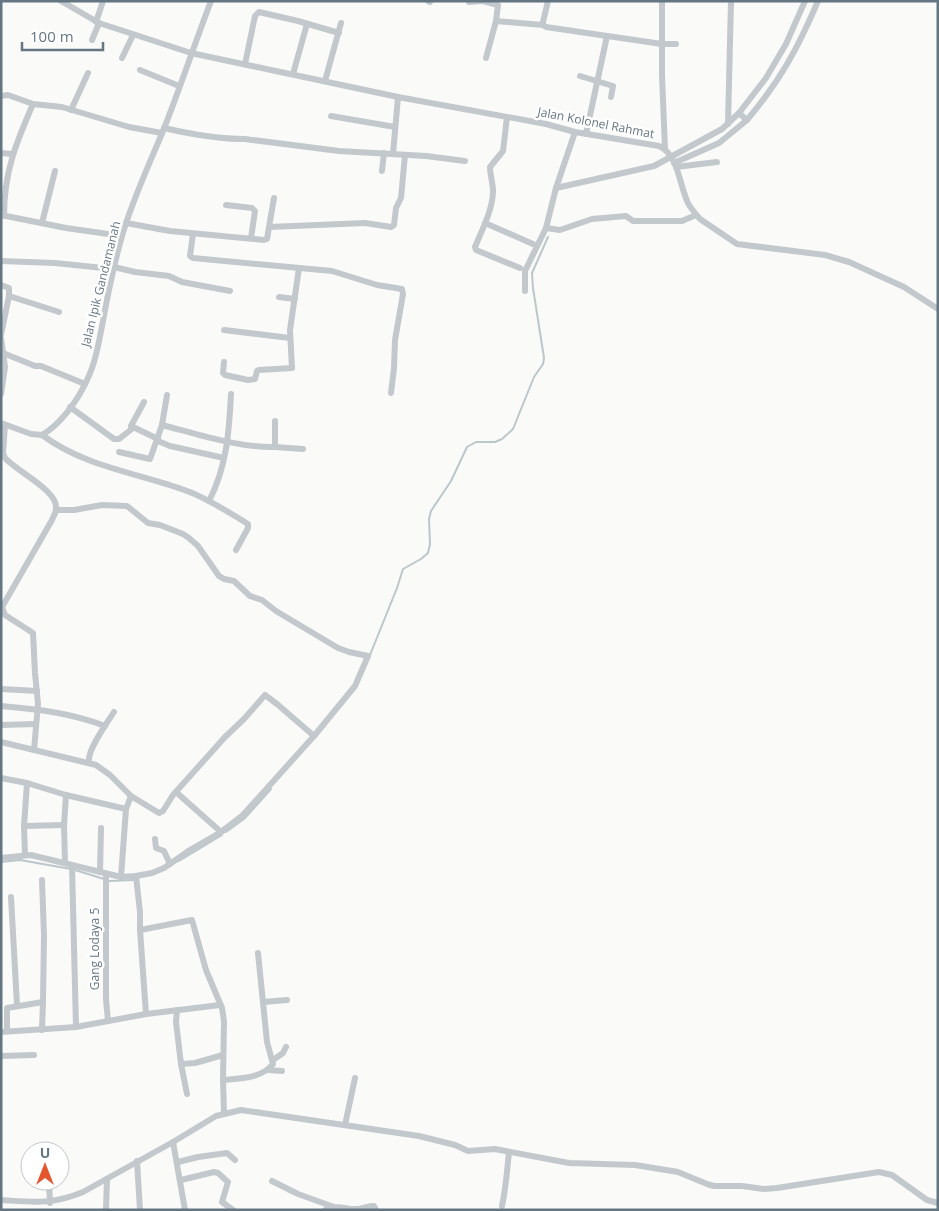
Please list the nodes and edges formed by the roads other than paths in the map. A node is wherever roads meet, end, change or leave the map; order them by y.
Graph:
1 (61, 1) edge
2 (104, 1) edge
3 (211, 1) edge
4 (483, 1) edge
5 (548, 1) edge
6 (662, 1) edge
7 (731, 1) edge
8 (805, 1) edge
9 (818, 1) edge
10 (470, 2) edge
11 (496, 21) junction
12 (98, 22) junction
13 (342, 23) dead end
14 (307, 24) junction
15 (543, 26) junction
16 (339, 33) junction
17 (133, 35) junction
18 (607, 36) junction
19 (795, 39) junction
20 (92, 40) dead end
21 (662, 44) junction
22 (676, 44) dead end
23 (191, 53) junction
24 (122, 58) dead end
25 (486, 58) dead end
26 (245, 64) junction
27 (780, 66) junction
28 (140, 70) dead end
29 (88, 73) dead end
30 (293, 74) junction
31 (580, 76) dead end
32 (325, 81) junction
33 (598, 82) junction
34 (179, 86) junction
35 (1, 96) edge
36 (398, 96) junction
37 (611, 98) dead end
38 (33, 104) junction
39 (71, 110) junction
40 (331, 116) dead end
41 (507, 117) junction
42 (743, 117) junction
43 (728, 124) junction
44 (395, 127) junction
45 (163, 130) junction
46 (575, 132) junction
47 (586, 134) junction
48 (665, 149) junction
49 (1, 153) edge
50 (384, 153) junction
51 (12, 154) junction
52 (393, 154) junction
53 (404, 155) junction
54 (465, 161) dead end
55 (673, 162) junction
56 (717, 162) dead end
57 (55, 171) dead end
58 (382, 171) dead end
59 (3, 184) edge
60 (556, 188) junction
61 (274, 198) dead end
62 (226, 205) dead end
63 (3, 216) edge
64 (693, 217) junction
65 (42, 223) junction
66 (126, 223) junction
67 (485, 223) junction
68 (270, 227) junction
69 (546, 228) junction
70 (193, 234) junction
71 (122, 236) junction
72 (251, 238) junction
73 (533, 244) dead end
74 (1, 261) edge
75 (114, 268) junction
76 (299, 268) junction
77 (520, 268) dead end
78 (1, 285) edge
79 (230, 291) dead end
80 (525, 291) dead end
81 (9, 296) junction
82 (279, 297) dead end
83 (295, 299) junction
84 (938, 309) edge
85 (59, 312) dead end
86 (224, 330) dead end
87 (1, 336) edge
88 (290, 338) junction
89 (3, 353) junction
90 (224, 362) dead end
91 (85, 384) junction
92 (391, 393) dead end
93 (1, 394) edge
94 (231, 394) dead end
95 (167, 395) dead end
96 (144, 402) dead end
97 (70, 407) junction
98 (275, 421) dead end
99 (3, 424) edge
100 (162, 425) junction
101 (133, 428) junction
102 (42, 435) junction
103 (158, 440) junction
104 (228, 441) junction
105 (275, 447) junction
106 (303, 449) dead end
107 (119, 452) dead end
108 (224, 458) junction
109 (210, 501) junction
110 (56, 510) junction
111 (236, 550) dead end
112 (1, 689) edge
113 (37, 691) junction
114 (1, 706) edge
115 (38, 710) junction
116 (114, 712) dead end
117 (36, 724) junction
118 (1, 725) edge
119 (105, 726) junction
120 (314, 736) junction
121 (1, 742) edge
122 (34, 750) junction
123 (89, 762) junction
124 (1, 778) edge
125 (27, 782) junction
126 (176, 792) junction
127 (66, 795) junction
128 (131, 796) junction
129 (126, 809) junction
130 (24, 826) junction
131 (64, 826) junction
132 (101, 828) dead end
133 (221, 832) junction
134 (155, 839) dead end
135 (25, 855) junction
136 (1, 858) edge
137 (170, 864) junction
138 (70, 866) junction
139 (104, 876) junction
140 (121, 876) junction
141 (136, 878) junction
142 (42, 880) dead end
143 (11, 897) dead end
144 (140, 930) junction
145 (258, 953) dead end
146 (287, 1000) dead end
147 (43, 1002) junction
148 (263, 1002) junction
149 (220, 1005) junction
150 (17, 1006) junction
151 (178, 1010) junction
152 (146, 1014) junction
153 (108, 1021) junction
154 (76, 1026) junction
155 (42, 1030) junction
156 (4, 1032) edge
157 (286, 1047) dead end
158 (34, 1054) dead end
159 (223, 1055) junction
160 (1, 1056) edge
161 (273, 1060) junction
162 (181, 1064) junction
163 (268, 1070) junction
164 (282, 1071) dead end
165 (354, 1078) dead end
166 (223, 1080) junction
167 (187, 1094) dead end
168 (224, 1113) junction
169 (345, 1125) junction
170 (173, 1142) junction
171 (509, 1152) junction
172 (235, 1160) dead end
173 (137, 1161) junction
174 (178, 1162) junction
175 (106, 1179) junction
176 (181, 1180) junction
177 (272, 1180) dead end
178 (49, 1191) edge
179 (1, 1200) edge
180 (50, 1203) junction
181 (938, 1203) edge
182 (42, 1206) edge
183 (502, 1206) dead end
184 (334, 1207) junction
185 (106, 1210) edge
186 (140, 1210) edge
187 (185, 1210) edge
188 (233, 1210) edge
189 (326, 1210) edge
190 (376, 1210) edge

1 - 12 street, Jalan Kolonel Rahmat
2 - 12 street
3 - 23 street, Jalan Ipik Gandamanah
4 - 10 street
4 - 11 street
5 - 15 street
6 - 21 street
7 - 43 street
8 - 19 street
9 - 19 street
11 - 15 street
11 - 25 street
12 - 17 street, Jalan Kolonel Rahmat
12 - 20 street
13 - 16 street
14 - 16 street
14 - 26 street
14 - 30 street
15 - 18 street
16 - 32 street
17 - 23 street, Jalan Kolonel Rahmat
17 - 24 street
18 - 21 street
18 - 33 street
19 - 27 street
19 - 27 street
21 - 22 street
21 - 48 street
23 - 26 street, Jalan Kolonel Rahmat
23 - 34 street, Jalan Ipik Gandamanah
26 - 30 street, Jalan Kolonel Rahmat
27 - 42 street
27 - 42 street
28 - 34 street
29 - 39 street
30 - 32 street, Jalan Kolonel Rahmat
31 - 33 street
32 - 36 street, Jalan Kolonel Rahmat
33 - 37 street
33 - 47 street
34 - 45 street, Jalan Ipik Gandamanah
35 - 38 street
36 - 41 street, Jalan Kolonel Rahmat
36 - 44 street
38 - 39 street
38 - 51 street
39 - 45 street
40 - 44 street
41 - 46 street, Jalan Kolonel Rahmat
41 - 67 street
42 - 43 street
42 - 55 street
43 - 55 street
44 - 52 street
45 - 50 street
45 - 66 street, Jalan Ipik Gandamanah
46 - 47 street, Jalan Kolonel Rahmat
46 - 60 street
47 - 48 street, Jalan Kolonel Rahmat
48 - 55 street, Jalan Kolonel Rahmat
49 - 51 street
50 - 52 street
50 - 58 street
51 - 59 street
52 - 53 street
53 - 54 street
53 - 68 street
55 - 56 street
55 - 60 street
55 - 64 street, Jalan Kolonel Rahmat
57 - 65 street
59 - 63 street
60 - 69 street
61 - 68 street
62 - 72 street
63 - 65 street
64 - 69 street
64 - 84 street, Jalan Kolonel Rahmat
65 - 71 street
66 - 70 street
66 - 71 street, Jalan Ipik Gandamanah
67 - 73 street
67 - 77 street
68 - 72 street
69 - 80 street
70 - 72 street
70 - 76 street
71 - 75 street, Jalan Ipik Gandamanah
74 - 75 street
75 - 79 street
75 - 91 street, Jalan Ipik Gandamanah
76 - 83 street
76 - 92 street
78 - 81 street
81 - 85 street
81 - 87 street
82 - 83 street
83 - 88 street
86 - 88 street
87 - 89 street
88 - 90 street
89 - 91 street
89 - 93 street
91 - 97 street, Jalan Ipik Gandamanah
94 - 104 street
95 - 100 street
96 - 101 street
97 - 101 street
97 - 102 street, Jalan Ipik Gandamanah
98 - 105 street
99 - 102 street
99 - 110 street
100 - 103 street
100 - 104 street
101 - 103 street
102 - 109 street
103 - 107 street
103 - 108 street
104 - 105 street
104 - 108 street
105 - 106 street
108 - 109 street
109 - 111 street
110 - 113 street
110 - 120 street
112 - 113 street
113 - 115 street
114 - 115 street
115 - 117 street
115 - 119 street
116 - 119 street
117 - 118 street
117 - 122 street
119 - 123 street
120 - 126 street
120 - 133 street
121 - 122 street
122 - 123 street
123 - 128 street
124 - 125 street
125 - 127 street
125 - 130 street
126 - 128 street
126 - 133 street
127 - 129 street
127 - 131 street
128 - 129 street
129 - 140 street
130 - 131 street
130 - 135 street
131 - 138 street
132 - 139 street, Gang Lodaya 5
133 - 137 street
134 - 137 street
135 - 136 street
135 - 138 street
137 - 141 street
138 - 139 street
138 - 154 street
139 - 140 street
139 - 153 street, Gang Lodaya 5
140 - 141 street
141 - 144 street
142 - 147 street
143 - 150 street
144 - 149 street
144 - 152 street
145 - 148 street
146 - 148 street
147 - 150 street
147 - 155 street
148 - 161 street
149 - 151 street
149 - 159 street
150 - 156 street
151 - 152 street
151 - 162 street
152 - 153 street
153 - 154 street
154 - 155 street
155 - 156 street
157 - 161 street
158 - 160 street
159 - 162 street
159 - 166 street
161 - 163 street
162 - 167 street
163 - 164 street
163 - 166 street
165 - 169 street
166 - 168 street
168 - 169 street
168 - 170 street
169 - 171 street
170 - 173 street
170 - 174 street
171 - 181 street
171 - 183 street
172 - 174 street
173 - 175 street
173 - 186 street
174 - 176 street
175 - 180 street
175 - 185 street
176 - 187 street
176 - 188 street
177 - 184 street
178 - 180 street
179 - 182 street
180 - 182 street
184 - 189 street
184 - 190 street

